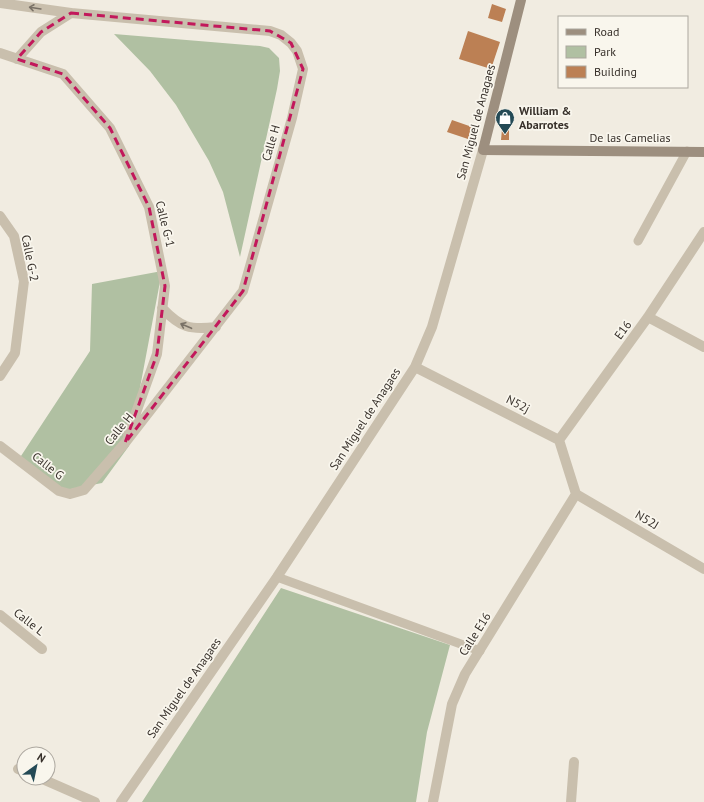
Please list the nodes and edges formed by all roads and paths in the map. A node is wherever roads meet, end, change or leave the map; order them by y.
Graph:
1 (521, 0) edge
2 (0, 2) edge
3 (71, 13) junction
4 (0, 53) edge
5 (17, 59) junction
6 (483, 150) junction
7 (687, 152) junction
8 (704, 152) edge
9 (0, 216) edge
10 (704, 232) edge
11 (638, 241) dead end
12 (162, 308) junction
13 (648, 317) junction
14 (216, 327) junction
15 (704, 347) edge
16 (415, 367) junction
17 (0, 376) edge
18 (559, 440) junction
19 (125, 443) junction
20 (0, 446) edge
21 (84, 490) joint
22 (576, 494) junction
23 (704, 569) edge
24 (277, 577) junction
25 (0, 615) edge
26 (42, 649) dead end
27 (480, 651) junction
28 (574, 762) dead end
29 (56, 785) edge
30 (95, 802) edge
31 (121, 802) edge
32 (434, 802) edge
33 (571, 802) edge

1 - 6 street, San Miguel de Anagaes
3 -> 2 street, Calle H
3 - 5 street
3 - 14 street, Calle H
4 - 5 street, Calle G-1
5 - 12 street, Calle G-1
6 - 7 street, De las Camelias
6 - 16 street, San Miguel de Anagaes
7 - 8 street, De las Camelias
7 - 11 lane
9 - 17 street, Calle G-2
10 - 13 street, E16
14 -> 12 street
12 - 19 street, Calle G-1
13 - 15 street
13 - 18 street, E16
14 - 19 street, Calle H
16 - 18 street, N52j
16 - 24 street, San Miguel de Anagaes
18 - 22 street
19 - 21 street, Calle H
20 - 21 street, Calle G
22 - 23 street, N52J
22 - 27 street, Calle E16
24 - 27 lane
24 - 31 street, San Miguel de Anagaes
25 - 26 street, Calle L
27 - 32 street, Calle E16
28 - 33 street
29 - 30 street

